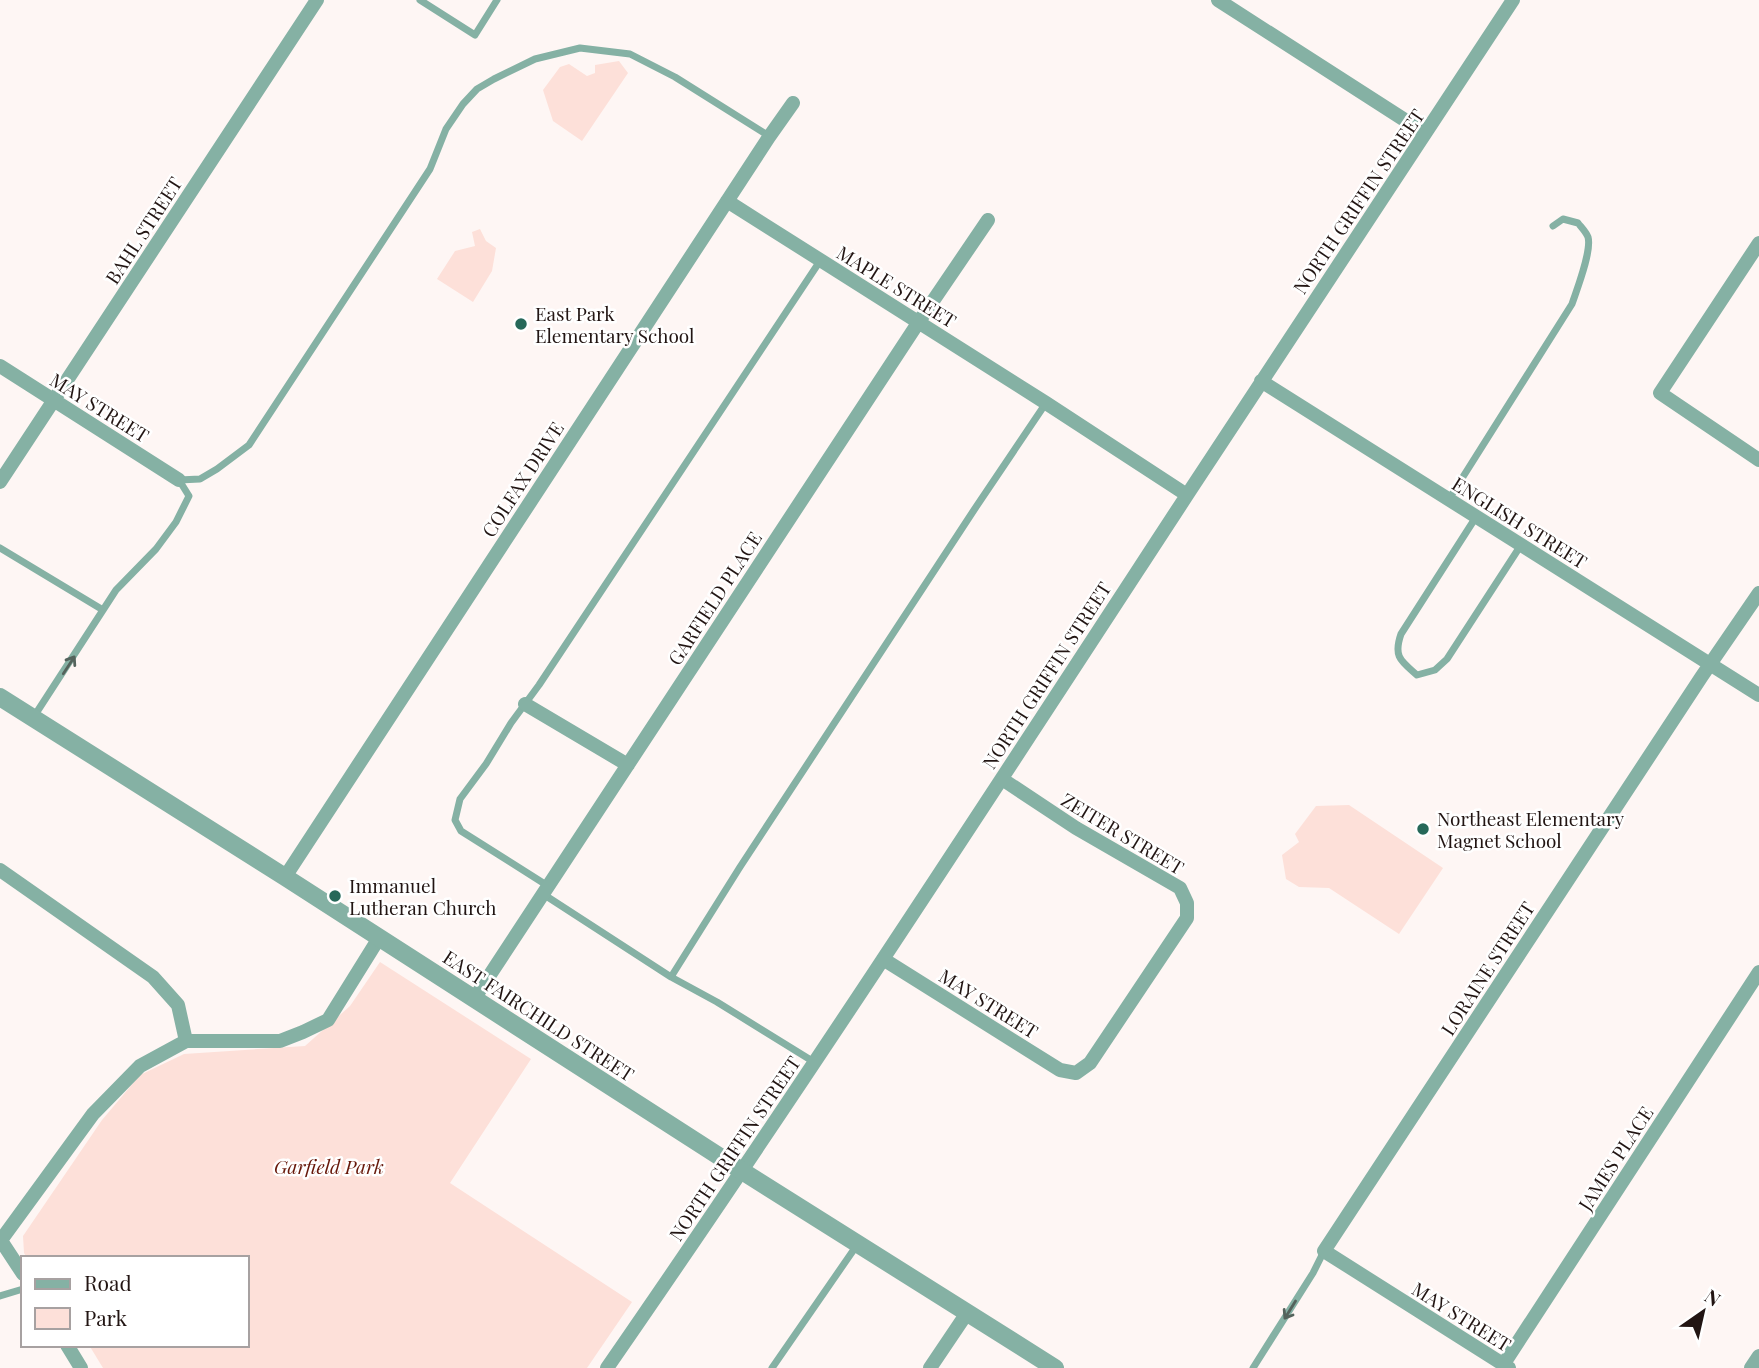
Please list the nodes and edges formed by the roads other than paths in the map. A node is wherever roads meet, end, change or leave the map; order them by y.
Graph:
1 (317, 0) edge
2 (420, 0) edge
3 (497, 0) edge
4 (1218, 0) edge
5 (1513, 0) edge
6 (793, 103) dead end
7 (1425, 134) junction
8 (769, 137) junction
9 (727, 201) junction
10 (988, 220) dead end
11 (1553, 226) dead end
12 (1759, 243) edge
13 (820, 261) junction
14 (918, 323) junction
15 (0, 366) edge
16 (1261, 381) junction
17 (54, 401) junction
18 (1046, 403) junction
19 (1759, 460) edge
20 (180, 480) junction
21 (0, 482) edge
22 (1187, 495) junction
23 (1448, 499) junction
24 (1477, 517) junction
25 (1522, 545) junction
26 (0, 548) edge
27 (1759, 593) edge
28 (103, 610) junction
29 (1710, 664) junction
30 (1759, 695) edge
31 (0, 697) edge
32 (525, 704) junction
33 (33, 719) junction
34 (628, 765) junction
35 (1002, 779) junction
36 (0, 870) edge
37 (285, 877) junction
38 (546, 891) junction
39 (379, 938) junction
40 (883, 959) junction
41 (1759, 972) edge
42 (671, 977) junction
43 (474, 999) junction
44 (186, 1041) junction
45 (814, 1062) junction
46 (1076, 1073) joint
47 (742, 1171) junction
48 (1, 1240) edge
49 (858, 1244) junction
50 (1324, 1251) junction
51 (21, 1271) edge
52 (21, 1290) edge
53 (0, 1296) edge
54 (967, 1313) junction
55 (68, 1347) edge
56 (1759, 1356) edge
57 (1504, 1367) edge
58 (81, 1368) edge
59 (607, 1368) edge
60 (772, 1368) edge
61 (930, 1368) edge
62 (1055, 1368) edge
63 (1254, 1368) edge
64 (1751, 1368) edge

1 - 17 street, BAHL STREET
2 - 3 lane
4 - 7 street
5 - 7 street, NORTH GRIFFIN STREET
6 - 8 street, COLFAX DRIVE
7 - 16 street, NORTH GRIFFIN STREET
8 - 9 street, COLFAX DRIVE
8 - 20 lane
9 - 13 street, MAPLE STREET
9 - 37 street, COLFAX DRIVE
10 - 14 street, GARFIELD PLACE
11 - 23 lane
12 - 19 street
13 - 14 street, MAPLE STREET
13 - 32 lane
14 - 18 street, MAPLE STREET
14 - 34 street, GARFIELD PLACE
15 - 17 street, MAY STREET
16 - 22 street, NORTH GRIFFIN STREET
16 - 23 street, ENGLISH STREET
17 - 20 street, MAY STREET
17 - 21 street, BAHL STREET
18 - 22 street, MAPLE STREET
18 - 42 lane
20 - 28 lane
22 - 35 street, NORTH GRIFFIN STREET
23 - 24 street, ENGLISH STREET
24 - 25 street, ENGLISH STREET
24 - 25 lane
25 - 29 street, ENGLISH STREET
26 - 28 lane
27 - 29 street, LORAINE STREET
33 -> 28 lane
29 - 30 street, ENGLISH STREET
29 - 50 street, LORAINE STREET
31 - 33 street, EAST FAIRCHILD STREET
32 - 34 street
32 - 38 lane
33 - 37 street, EAST FAIRCHILD STREET
34 - 38 street, GARFIELD PLACE
35 - 40 street, NORTH GRIFFIN STREET
35 - 46 street, ZEITER STREET
36 - 44 street
37 - 39 street, EAST FAIRCHILD STREET
38 - 42 lane
38 - 43 street, GARFIELD PLACE
39 - 43 street, EAST FAIRCHILD STREET
39 - 44 street
40 - 45 street, NORTH GRIFFIN STREET
40 - 46 street, MAY STREET
41 - 57 street, JAMES PLACE
42 - 45 lane
43 - 47 street, EAST FAIRCHILD STREET
44 - 48 street
45 - 47 street, NORTH GRIFFIN STREET
47 - 49 street, EAST FAIRCHILD STREET
47 - 59 street, NORTH GRIFFIN STREET
48 - 51 street
49 - 54 street, EAST FAIRCHILD STREET
49 - 60 lane
50 - 57 street, MAY STREET
50 -> 63 lane, LORAINE STREET
52 - 53 lane
54 - 61 street
54 - 62 street, EAST FAIRCHILD STREET
55 - 58 street
56 - 64 street

